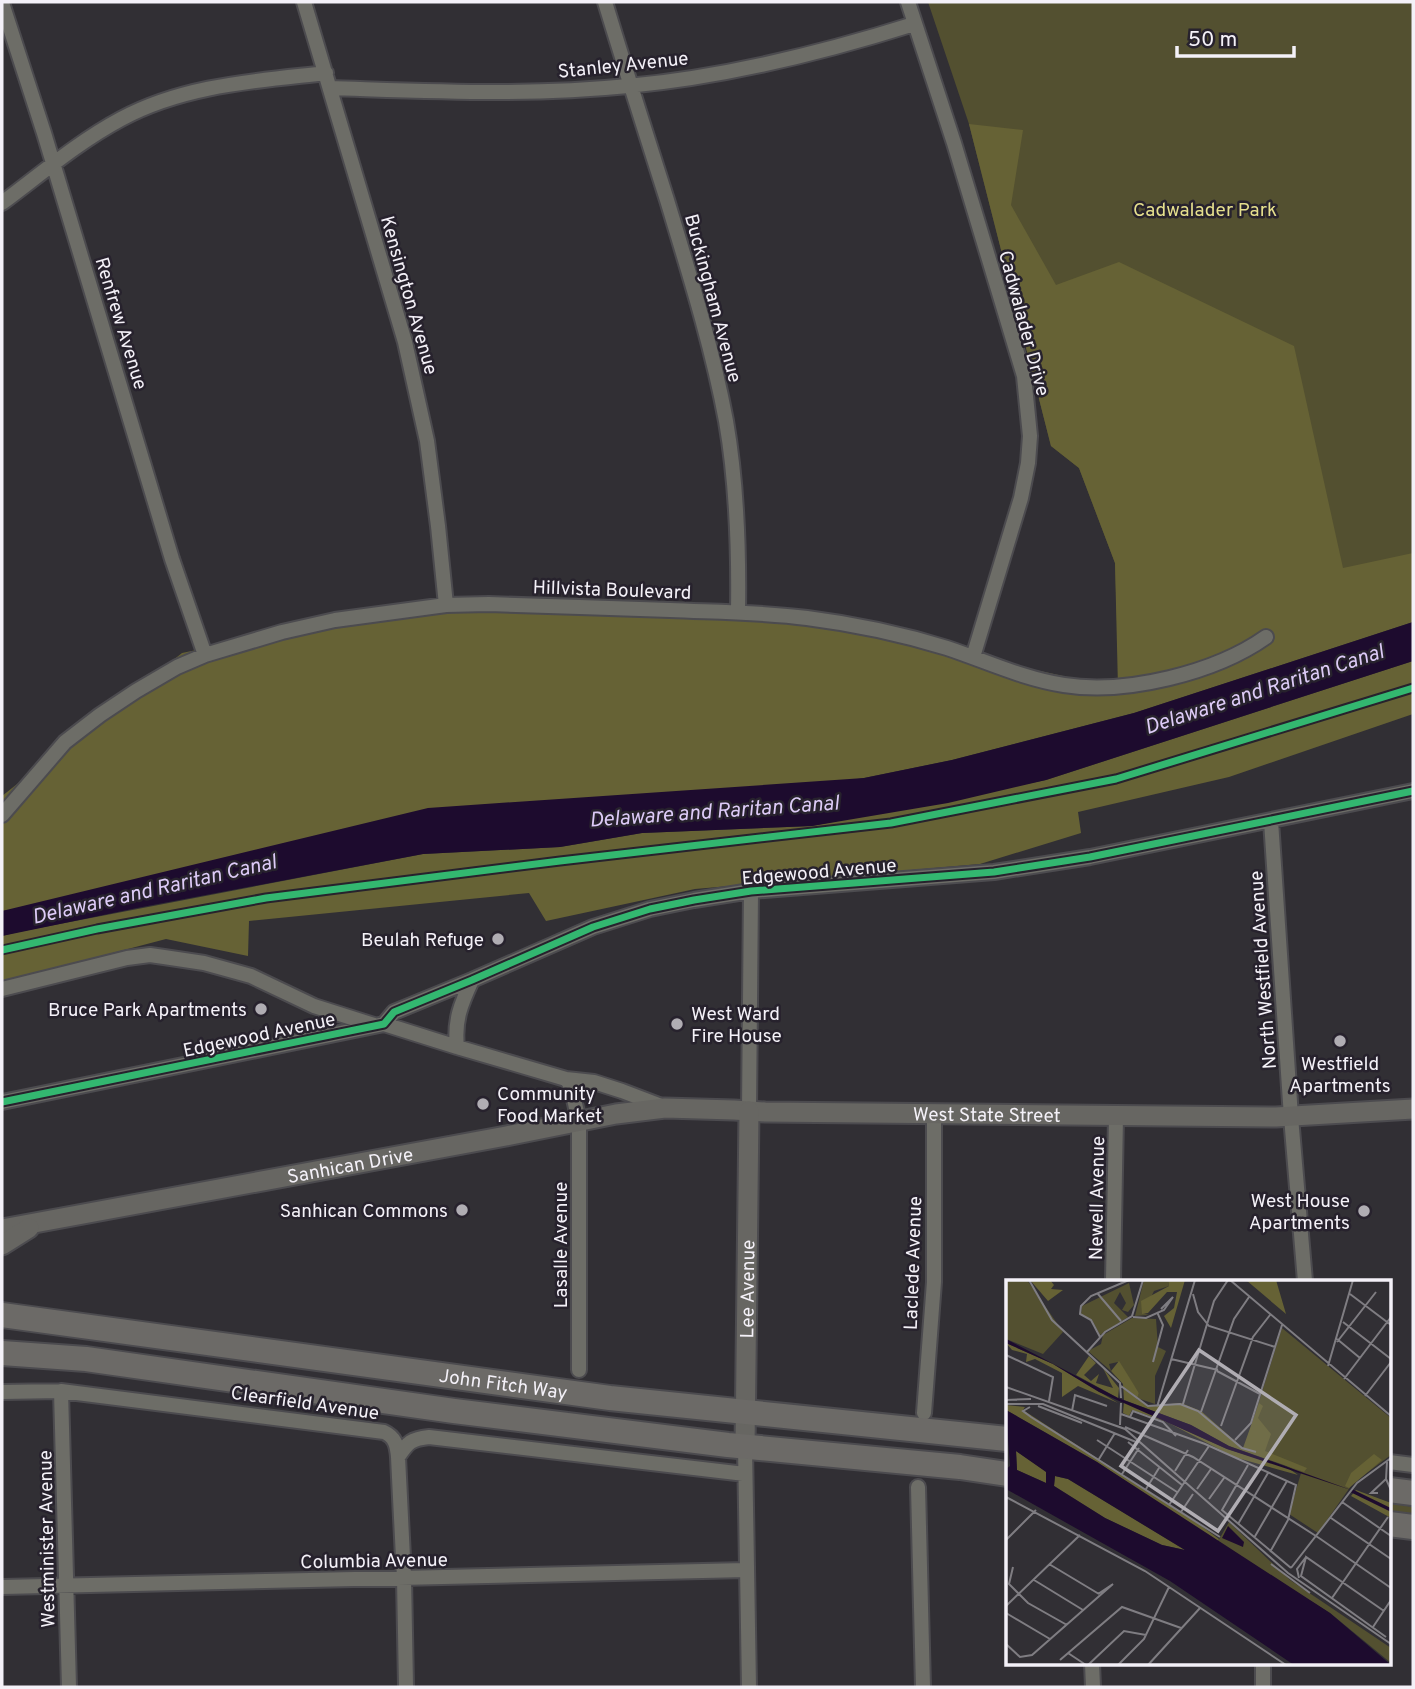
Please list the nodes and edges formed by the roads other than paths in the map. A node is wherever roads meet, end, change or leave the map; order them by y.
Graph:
1 (304, 2) edge
2 (605, 2) edge
3 (908, 2) edge
4 (2, 3) edge
5 (914, 24) junction
6 (328, 81) junction
7 (631, 86) junction
8 (53, 163) junction
9 (2, 203) edge
10 (446, 605) junction
11 (738, 612) junction
12 (1266, 637) dead end
13 (205, 655) junction
14 (973, 657) junction
15 (1413, 791) edge
16 (2, 816) edge
17 (1271, 821) junction
18 (751, 891) junction
19 (472, 980) junction
20 (2, 989) edge
21 (379, 1025) junction
22 (457, 1047) junction
23 (566, 1079) junction
24 (2, 1102) edge
25 (665, 1108) junction
26 (1413, 1109) edge
27 (749, 1111) junction
28 (934, 1114) junction
29 (1116, 1116) junction
30 (1291, 1116) junction
31 (579, 1121) junction
32 (36, 1223) junction
33 (2, 1229) edge
34 (2, 1245) edge
35 (1113, 1280) edge
36 (1305, 1280) edge
37 (2, 1315) edge
38 (2, 1353) edge
39 (579, 1370) dead end
40 (61, 1391) junction
41 (2, 1392) edge
42 (745, 1412) junction
43 (924, 1413) dead end
44 (1006, 1439) edge
45 (745, 1447) junction
46 (398, 1457) junction
47 (1390, 1462) edge
48 (1413, 1465) edge
49 (745, 1474) junction
50 (1006, 1474) edge
51 (918, 1487) dead end
52 (1390, 1490) edge
53 (1413, 1493) edge
54 (1390, 1524) edge
55 (1413, 1527) edge
56 (746, 1570) junction
57 (404, 1578) junction
58 (67, 1586) junction
59 (2, 1587) edge
60 (1092, 1664) edge
61 (1263, 1664) edge
62 (69, 1687) edge
63 (406, 1687) edge
64 (749, 1687) edge
65 (923, 1687) edge
66 (1093, 1687) edge
67 (1263, 1687) edge

1 - 6 street, Kensington Avenue
2 - 7 street, Buckingham Avenue
3 - 5 street, Cadwalader Drive
4 - 8 street, Renfrew Avenue
5 - 7 street, Stanley Avenue
5 - 14 street, Cadwalader Drive
6 - 7 street, Stanley Avenue
6 - 8 street, Stanley Avenue
6 - 10 street, Kensington Avenue
7 - 11 street, Buckingham Avenue
8 - 9 street, Stanley Avenue
8 - 13 street, Renfrew Avenue
10 - 11 street, Hillvista Boulevard
10 - 13 street, Hillvista Boulevard
11 - 14 street, Hillvista Boulevard
12 - 14 street, Hillvista Boulevard
13 - 16 street, Hillvista Boulevard
15 - 17 street, Edgewood Avenue
17 - 18 street, Edgewood Avenue
17 - 30 street, North Westfield Avenue
18 - 19 street, Edgewood Avenue
18 - 27 street, Lee Avenue
19 - 21 street, Edgewood Avenue
19 - 22 street
20 - 21 street, West State Street
21 - 22 street, West State Street
21 - 24 street, Edgewood Avenue
22 - 23 street, West State Street
23 - 25 street, West State Street
23 - 31 street
25 - 27 main road, West State Street
25 - 31 main road, Sanhican Drive
26 - 30 main road, West State Street
27 - 28 main road, West State Street
27 - 42 main road, Lee Avenue
28 - 29 main road, West State Street
28 - 43 street, Laclede Avenue
29 - 30 main road, West State Street
29 - 35 street, Newell Avenue
30 - 36 street, North Westfield Avenue
31 - 32 main road, Sanhican Drive
31 - 39 street, Lasalle Avenue
32 - 33 main road, Sanhican Drive
32 - 34 main road, Sanhican Drive
37 - 42 highway, John Fitch Way
38 - 45 highway, John Fitch Way
40 - 41 street, Clearfield Avenue
40 - 46 street, Clearfield Avenue
40 - 58 street, Westminister Avenue
42 - 44 highway, John Fitch Way
42 - 45 main road, Lee Avenue
45 - 49 street, Lee Avenue
45 - 50 highway, John Fitch Way
46 - 49 street
46 - 57 street
47 - 48 street
49 - 56 street, Lee Avenue
51 - 65 street
52 - 53 highway
54 - 55 highway
56 - 57 street, Columbia Avenue
56 - 64 street, Lee Avenue
57 - 58 street, Columbia Avenue
57 - 63 street
58 - 59 street, Columbia Avenue
58 - 62 street, Westminister Avenue
60 - 66 street
61 - 67 street

